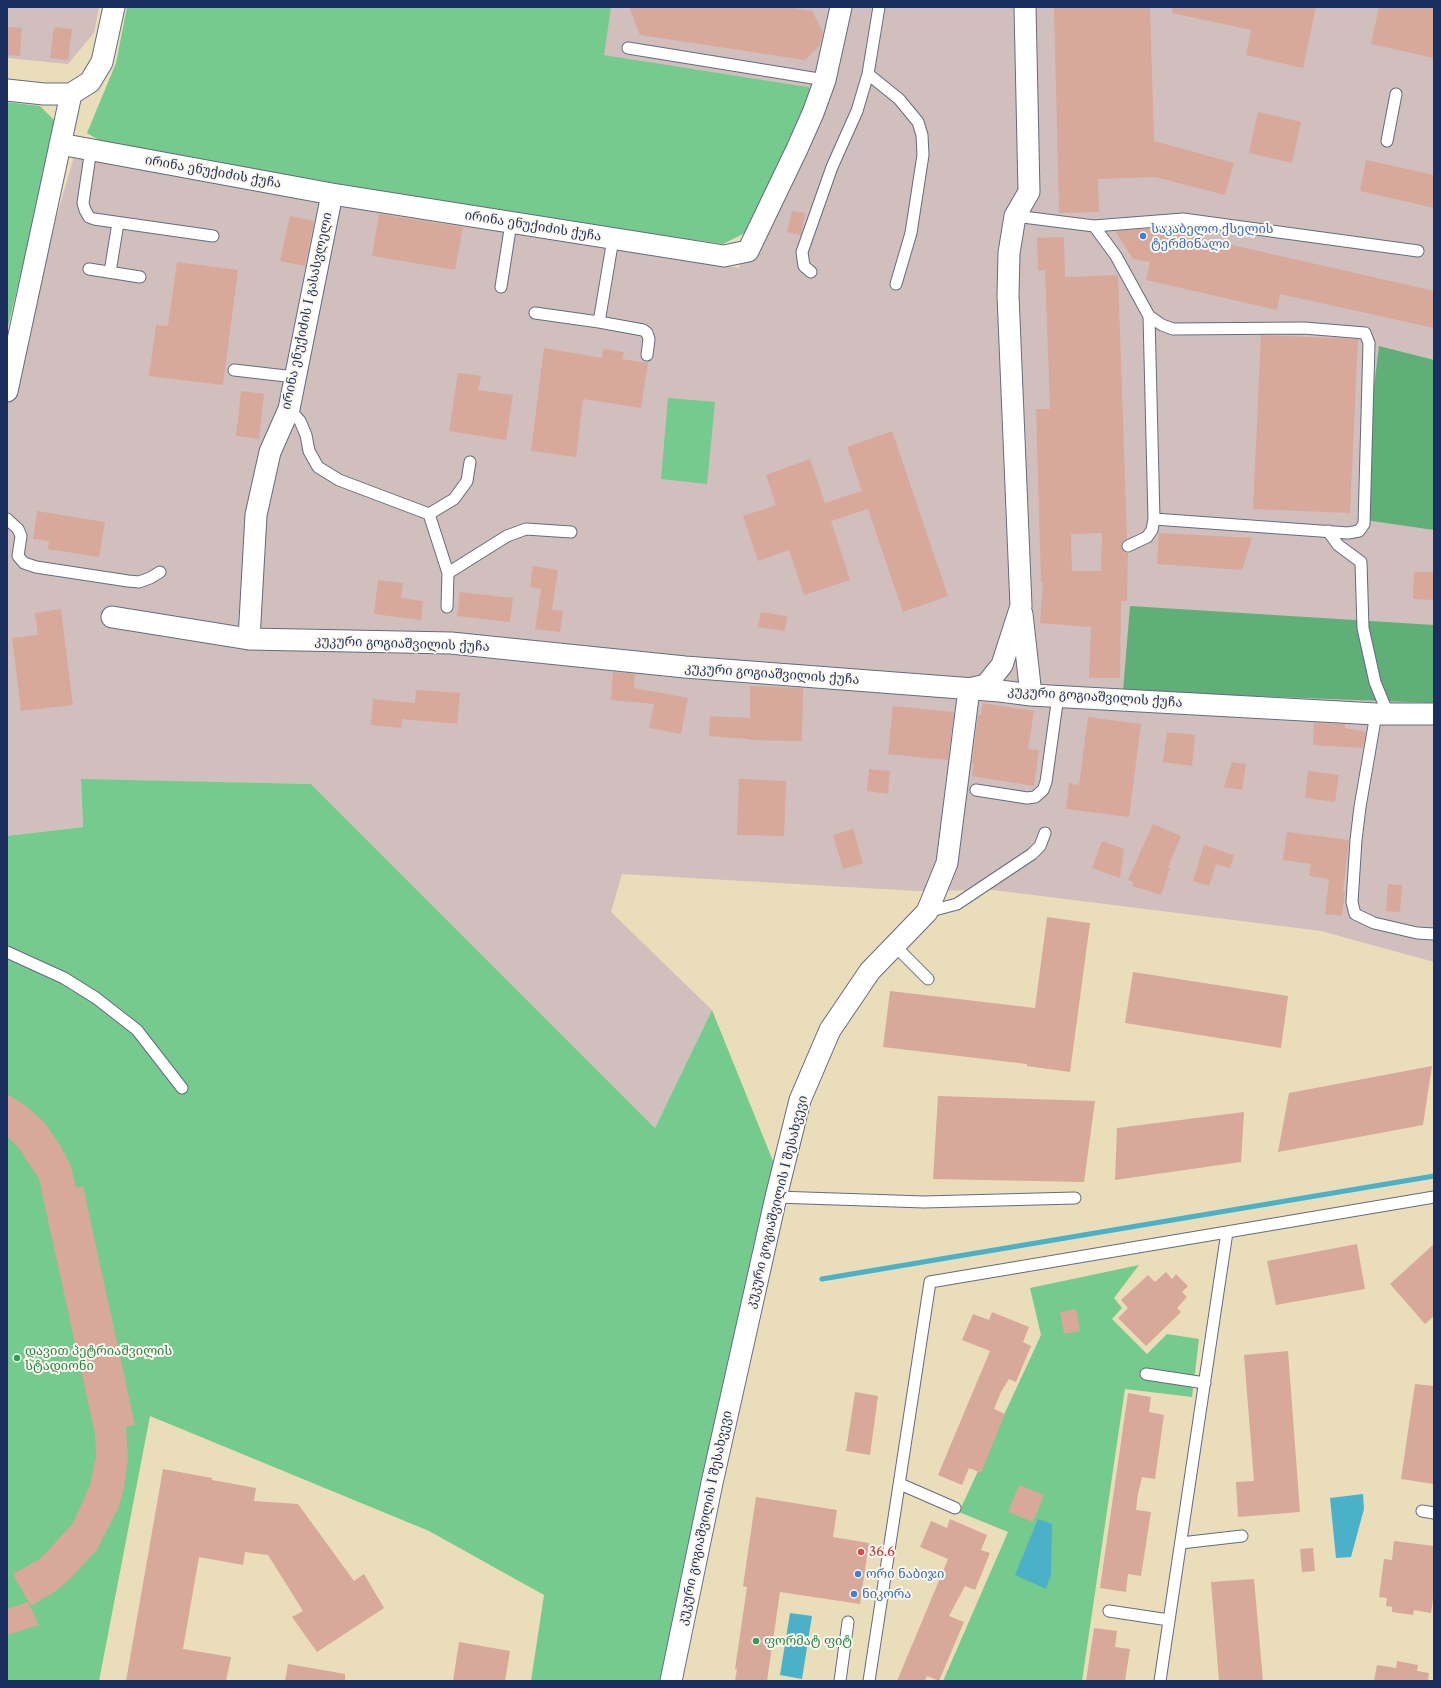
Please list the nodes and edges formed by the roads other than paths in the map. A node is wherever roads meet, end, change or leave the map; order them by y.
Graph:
1 (114, 7) edge
2 (841, 7) edge
3 (879, 7) edge
4 (1025, 7) edge
5 (628, 48) dead end
6 (868, 74) junction
7 (825, 80) junction
8 (7, 90) edge
9 (71, 94) junction
10 (1396, 94) dead end
11 (1387, 141) dead end
12 (60, 144) junction
13 (91, 149) junction
14 (332, 194) junction
15 (1015, 216) junction
16 (118, 223) junction
17 (511, 223) junction
18 (1094, 226) junction
19 (213, 236) dead end
20 (613, 239) junction
21 (1418, 250) dead end
22 (89, 269) dead end
23 (110, 272) junction
24 (811, 272) dead end
25 (140, 277) dead end
26 (896, 284) dead end
27 (501, 288) dead end
28 (535, 313) dead end
29 (1149, 316) junction
30 (599, 322) junction
31 (647, 355) dead end
32 (234, 370) dead end
33 (295, 377) junction
34 (7, 391) edge
35 (289, 410) junction
36 (470, 462) dead end
37 (428, 514) junction
38 (7, 519) edge
39 (1154, 519) junction
40 (1328, 531) junction
41 (572, 532) dead end
42 (1128, 546) dead end
43 (160, 572) dead end
44 (448, 573) junction
45 (1022, 606) junction
46 (446, 607) dead end
47 (112, 617) dead end
48 (249, 639) junction
49 (969, 689) junction
50 (1031, 695) junction
51 (1058, 696) junction
52 (1382, 714) junction
53 (1434, 714) edge
54 (976, 790) dead end
55 (1045, 833) dead end
56 (927, 912) junction
57 (1434, 934) edge
58 (894, 945) junction
59 (7, 952) edge
60 (928, 979) dead end
61 (182, 1088) dead end
62 (776, 1197) junction
63 (1434, 1197) edge
64 (1075, 1198) dead end
65 (1227, 1232) junction
66 (1146, 1374) dead end
67 (1205, 1383) junction
68 (900, 1484) junction
69 (955, 1508) dead end
70 (1422, 1511) dead end
71 (1434, 1513) edge
72 (1242, 1536) dead end
73 (1181, 1543) junction
74 (1109, 1611) dead end
75 (1169, 1620) junction
76 (848, 1622) dead end
77 (672, 1681) edge
78 (840, 1681) edge
79 (869, 1681) edge
80 (1160, 1681) edge

1 - 9 street
2 - 7 street, ირინა ენუქიძის ქუჩა
3 - 6 lane
4 - 15 street
5 - 7 lane
6 - 24 lane
6 - 26 lane
7 - 20 street, ირინა ენუქიძის ქუჩა
8 - 9 street
9 - 12 street
10 - 11 lane
12 - 13 street, ირინა ენუქიძის ქუჩა
12 - 34 street
13 - 14 street, ირინა ენუქიძის ქუჩა
13 - 16 lane
14 - 17 street, ირინა ენუქიძის ქუჩა
14 - 33 street, ირინა ენუქიძის I გასასვლელი
15 - 18 lane
15 - 45 street
16 - 19 lane
16 - 23 lane
17 - 20 street, ირინა ენუქიძის ქუჩა
17 - 27 lane
18 - 21 lane
18 - 29 lane
20 - 30 lane
22 - 23 lane
23 - 25 lane
28 - 30 lane
29 - 39 lane
29 - 40 lane
30 - 31 lane
32 - 33 lane
33 - 35 street, ირინა ენუქიძის I გასასვლელი
35 - 37 lane
35 - 48 street, ირინა ენუქიძის I გასასვლელი
36 - 37 lane
37 - 44 lane
38 - 43 lane
39 - 40 lane
39 - 42 lane
40 - 52 lane
41 - 44 lane
44 - 46 lane
45 - 49 street
45 - 50 street
47 - 48 street, კუკური გოგიაშვილის ქუჩა
48 - 49 street, კუკური გოგიაშვილის ქუჩა
49 - 50 street, კუკური გოგიაშვილის ქუჩა
49 - 56 street, კუკური გოგიაშვილის I შესახვევი
50 - 51 street, კუკური გოგიაშვილის ქუჩა
51 - 52 street, კუკური გოგიაშვილის ქუჩა
51 - 54 lane
52 - 53 street, კუკური გოგიაშვილის ქუჩა
52 - 57 lane
55 - 56 lane
56 - 58 street, კუკური გოგიაშვილის I შესახვევი
58 - 60 lane
58 - 62 street, კუკური გოგიაშვილის I შესახვევი
59 - 61 lane
62 - 64 lane
62 - 77 street, კუკური გოგიაშვილის I შესახვევი
63 - 65 lane
65 - 67 lane
65 - 68 lane
66 - 67 lane
67 - 73 lane
68 - 69 lane
68 - 79 lane
70 - 71 lane
72 - 73 lane
73 - 75 lane
74 - 75 lane
75 - 80 lane
76 - 78 lane

